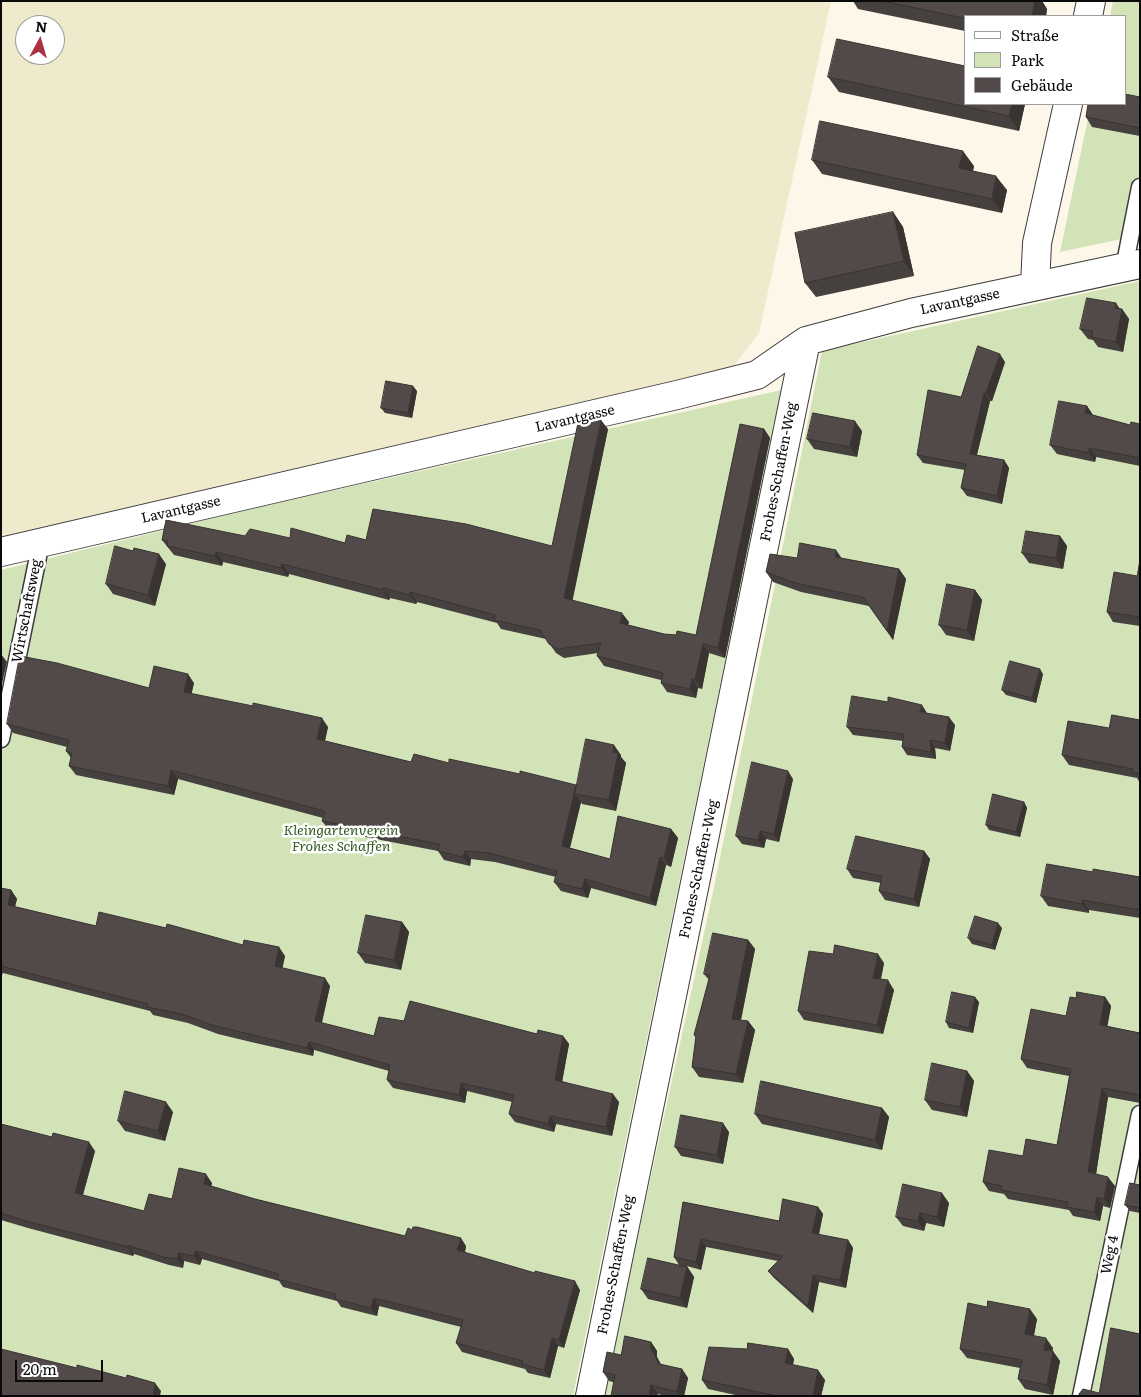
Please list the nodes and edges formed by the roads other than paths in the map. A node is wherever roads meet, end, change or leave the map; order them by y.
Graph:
1 (1091, 1) edge
2 (1088, 15) edge
3 (1068, 105) edge
4 (1140, 187) edge
5 (1132, 266) edge
6 (1035, 286) junction
7 (806, 341) junction
8 (41, 542) junction
9 (1, 552) edge
10 (1, 739) edge
11 (1140, 1114) edge
12 (590, 1396) edge
13 (1080, 1396) edge

1 - 2 street
3 - 6 street
4 - 5 lane
5 - 6 street, Lavantgasse
6 - 7 street, Lavantgasse
7 - 8 street, Lavantgasse
7 - 12 street, Frohes-Schaffen-Weg
8 - 9 street, Lavantgasse
8 - 10 lane, Wirtschaftsweg
11 - 13 lane, Weg 4

